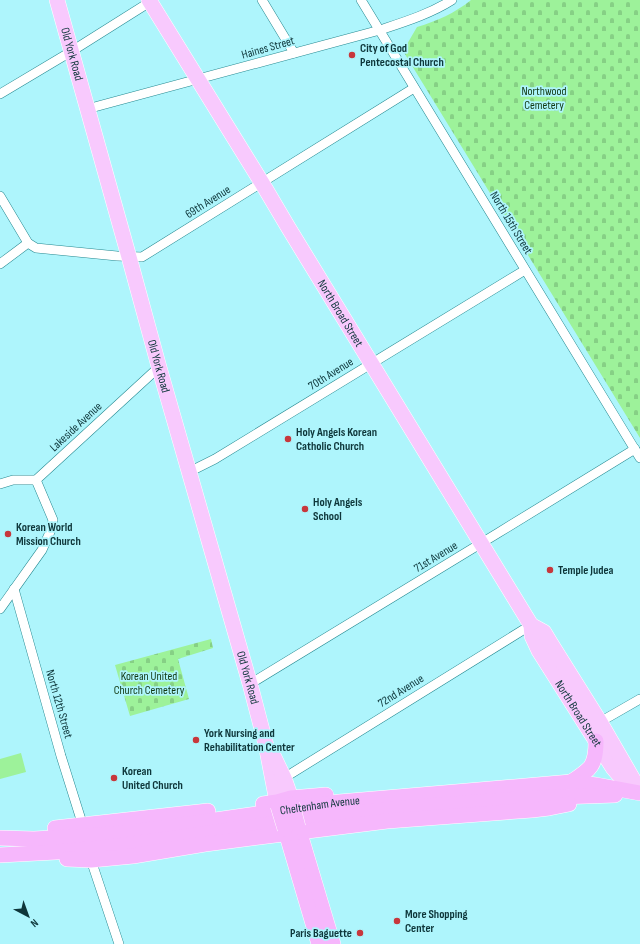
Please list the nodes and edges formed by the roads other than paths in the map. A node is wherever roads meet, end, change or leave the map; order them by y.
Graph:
1 (57, 0) edge
2 (262, 0) edge
3 (361, 0) edge
4 (452, 0) edge
5 (151, 1) edge
6 (380, 30) junction
7 (72, 51) junction
8 (294, 53) junction
9 (198, 80) junction
10 (414, 88) junction
11 (0, 94) edge
12 (87, 109) junction
13 (262, 183) junction
14 (0, 196) edge
15 (28, 243) junction
16 (129, 257) junction
17 (0, 264) edge
18 (525, 270) junction
19 (371, 363) junction
20 (159, 367) junction
21 (635, 449) junction
22 (640, 458) edge
23 (189, 472) junction
24 (36, 480) junction
25 (0, 484) edge
26 (481, 544) junction
27 (14, 589) junction
28 (0, 608) edge
29 (531, 625) junction
30 (250, 684) junction
31 (640, 699) edge
32 (600, 722) junction
33 (262, 732) junction
34 (596, 741) junction
35 (284, 778) junction
36 (570, 782) junction
37 (640, 793) edge
38 (604, 796) junction
39 (284, 802) junction
40 (83, 826) junction
41 (292, 831) junction
42 (0, 834) edge
43 (0, 838) edge
44 (0, 855) edge
45 (91, 860) junction
46 (120, 944) edge
47 (319, 944) edge
48 (333, 944) edge

1 - 7 main road, Old York Road
2 - 8 street
3 - 6 street, North 15th Street
4 - 6 street, Haines Street
5 - 7 street
5 - 9 main road, North Broad Street
6 - 8 street, Haines Street
6 - 10 street, North 15th Street
7 - 11 street
7 - 12 main road, Old York Road
8 - 9 street, Haines Street
9 - 12 street, Haines Street
9 - 13 main road, North Broad Street
10 - 13 street, 69th Avenue
10 - 18 street, North 15th Street
12 - 16 main road, Old York Road
13 - 16 street, 69th Avenue
13 - 19 main road, North Broad Street
14 - 15 street
15 - 16 street, 69th Avenue
15 - 17 street
16 - 20 main road, Old York Road
18 - 19 street, 70th Avenue
18 - 21 street, North 15th Street
19 - 23 street, 70th Avenue
19 - 26 main road, North Broad Street
20 - 23 main road, Old York Road
20 - 24 street, Lakeside Avenue
21 - 22 street, North 15th Street
21 - 26 street, 71st Avenue
23 - 30 main road, Old York Road
24 - 25 street
24 - 27 street
26 - 29 main road, North Broad Street
26 - 30 street, 71st Avenue
27 - 28 street
27 - 40 street, North 12th Street
29 - 32 main road, North Broad Street
29 - 34 main road, North Broad Street
29 - 35 street, 72nd Avenue
30 - 33 main road, Old York Road
31 - 32 street
32 - 37 main road, North Broad Street
33 - 35 main road, Old York Road
33 - 39 main road, Old York Road
34 - 36 highway
34 - 37 main road, North Broad Street
35 - 39 main road, Old York Road
36 - 37 highway, Cheltenham Avenue
36 - 39 highway
36 - 43 highway, Cheltenham Avenue
37 - 38 highway, Cheltenham Avenue
38 - 41 highway
38 - 44 highway, Cheltenham Avenue
39 - 40 highway
39 - 41 highway, Old York Road, bridge
40 - 42 highway
41 - 45 highway
41 - 47 highway, Old York Road
41 - 48 highway, Old York Road
44 - 45 highway
45 - 46 street

